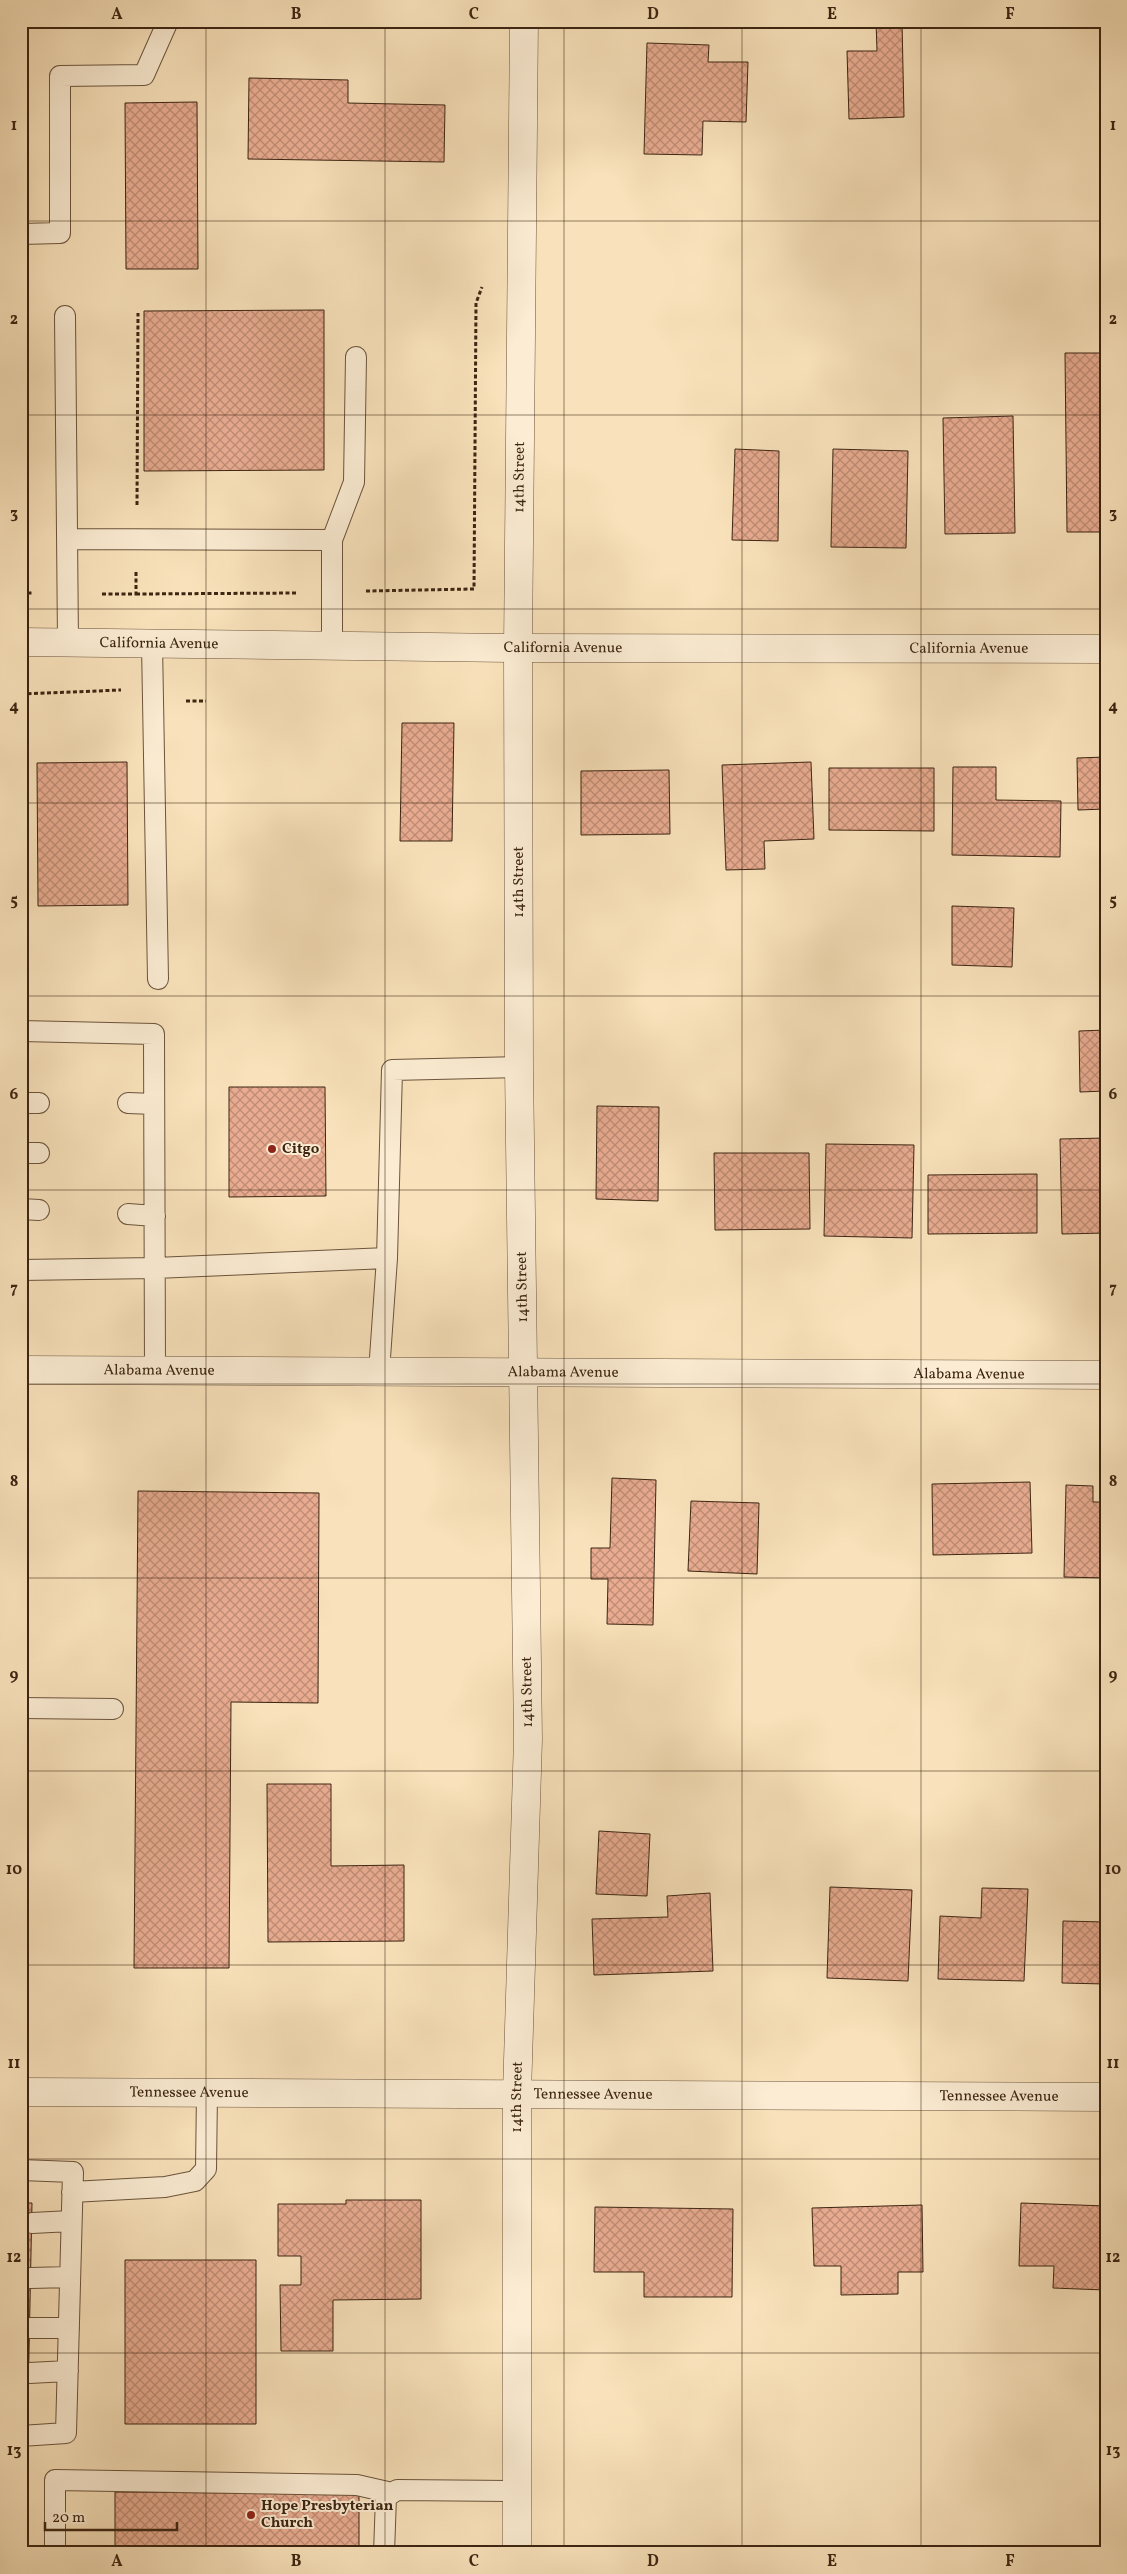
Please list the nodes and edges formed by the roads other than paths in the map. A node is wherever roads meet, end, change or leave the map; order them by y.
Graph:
1 (168, 21) edge
2 (524, 21) edge
3 (21, 234) edge
4 (65, 316) dead end
5 (356, 357) dead end
6 (68, 540) junction
7 (332, 540) junction
8 (21, 642) edge
9 (68, 642) junction
10 (152, 644) junction
11 (332, 646) junction
12 (518, 648) junction
13 (1106, 649) edge
14 (158, 979) dead end
15 (21, 1031) edge
16 (519, 1067) junction
17 (128, 1103) dead end
18 (154, 1104) junction
19 (128, 1214) dead end
20 (155, 1216) junction
21 (387, 1258) junction
22 (155, 1268) junction
23 (21, 1270) edge
24 (21, 1370) edge
25 (156, 1371) junction
26 (379, 1372) junction
27 (524, 1373) junction
28 (1106, 1375) edge
29 (21, 1708) edge
30 (113, 1709) dead end
31 (21, 2092) edge
32 (207, 2092) junction
33 (517, 2094) junction
34 (1106, 2097) edge
35 (21, 2170) edge
36 (72, 2192) junction
37 (71, 2221) junction
38 (32, 2223) dead end
39 (70, 2277) junction
40 (30, 2278) dead end
41 (30, 2328) dead end
42 (69, 2328) junction
43 (68, 2371) junction
44 (29, 2372) dead end
45 (21, 2436) edge
46 (517, 2491) junction
47 (392, 2493) junction
48 (54, 2553) edge
49 (384, 2553) edge
50 (517, 2553) edge

1 - 3 lane
2 - 12 street, 14th Street
4 - 6 lane
5 - 7 lane
6 - 7 lane
6 - 9 lane
7 - 11 lane
8 - 9 street, California Avenue
9 - 10 street, California Avenue
10 - 11 street, California Avenue
10 - 14 lane
11 - 12 street, California Avenue
12 - 13 street, California Avenue
12 - 16 street, 14th Street
15 - 18 lane
16 - 21 lane
16 - 27 street, 14th Street
17 - 18 lane
18 - 20 lane
19 - 20 lane
20 - 22 lane
21 - 22 lane
21 - 26 lane
22 - 23 lane
22 - 25 lane
24 - 25 street, Alabama Avenue
25 - 26 street, Alabama Avenue
26 - 27 street, Alabama Avenue
27 - 28 street, Alabama Avenue
27 - 33 street, 14th Street
29 - 30 lane
31 - 32 street, Tennessee Avenue
32 - 33 street, Tennessee Avenue
32 - 36 lane
33 - 34 street, Tennessee Avenue
33 - 46 street, 14th Street
35 - 36 lane
36 - 37 lane
37 - 38 lane
37 - 39 lane
39 - 40 lane
39 - 42 lane
41 - 42 lane
42 - 43 lane
43 - 44 lane
43 - 45 lane
46 - 47 lane
46 - 50 street, 14th Street
47 - 48 lane
47 - 49 lane

